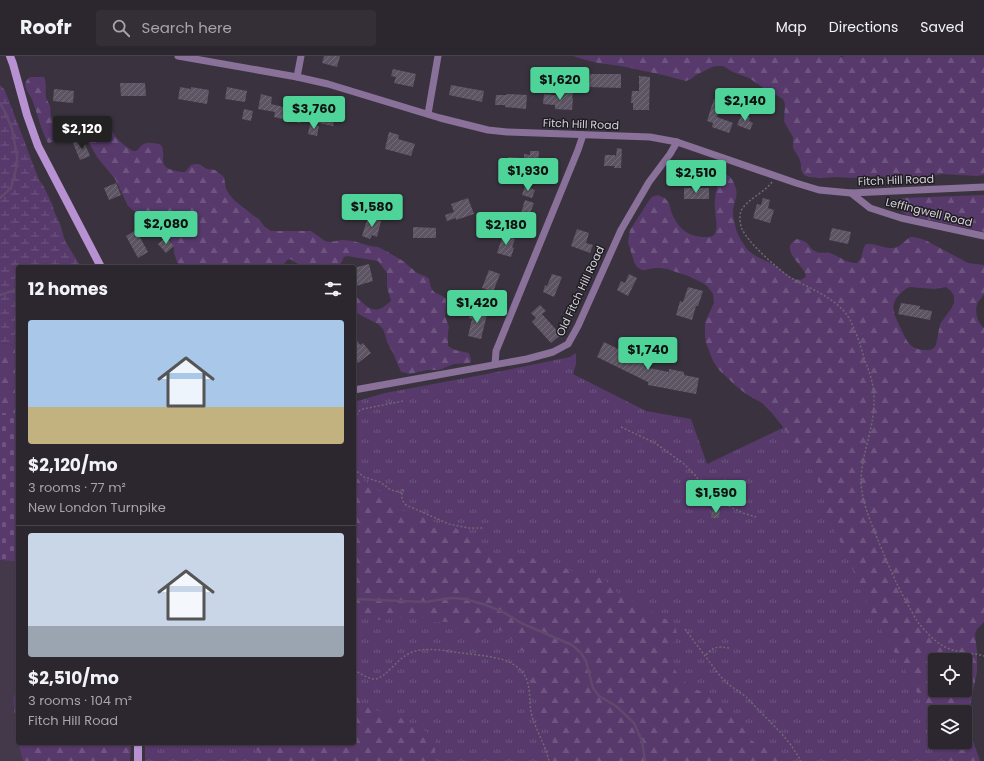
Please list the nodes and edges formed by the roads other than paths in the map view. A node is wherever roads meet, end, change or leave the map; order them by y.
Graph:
1 (10, 56) edge
2 (178, 56) edge
3 (301, 56) edge
4 (438, 56) edge
5 (297, 77) junction
6 (428, 114) junction
7 (583, 135) junction
8 (677, 142) junction
9 (984, 187) edge
10 (851, 193) junction
11 (984, 236) edge
12 (100, 265) edge
13 (495, 364) junction
14 (356, 390) edge
15 (138, 745) edge
16 (138, 761) edge

1 - 12 main road
2 - 5 street, Fitch Hill Road
3 - 5 street
4 - 6 street
5 - 6 street, Fitch Hill Road
6 - 7 street, Fitch Hill Road
7 - 8 street, Fitch Hill Road
7 - 13 street
8 - 10 street, Fitch Hill Road
8 - 13 street, Old Fitch Hill Road
9 - 10 street, Fitch Hill Road
10 - 11 street, Leffingwell Road
13 - 14 street, Old Fitch Hill Road
15 - 16 main road

